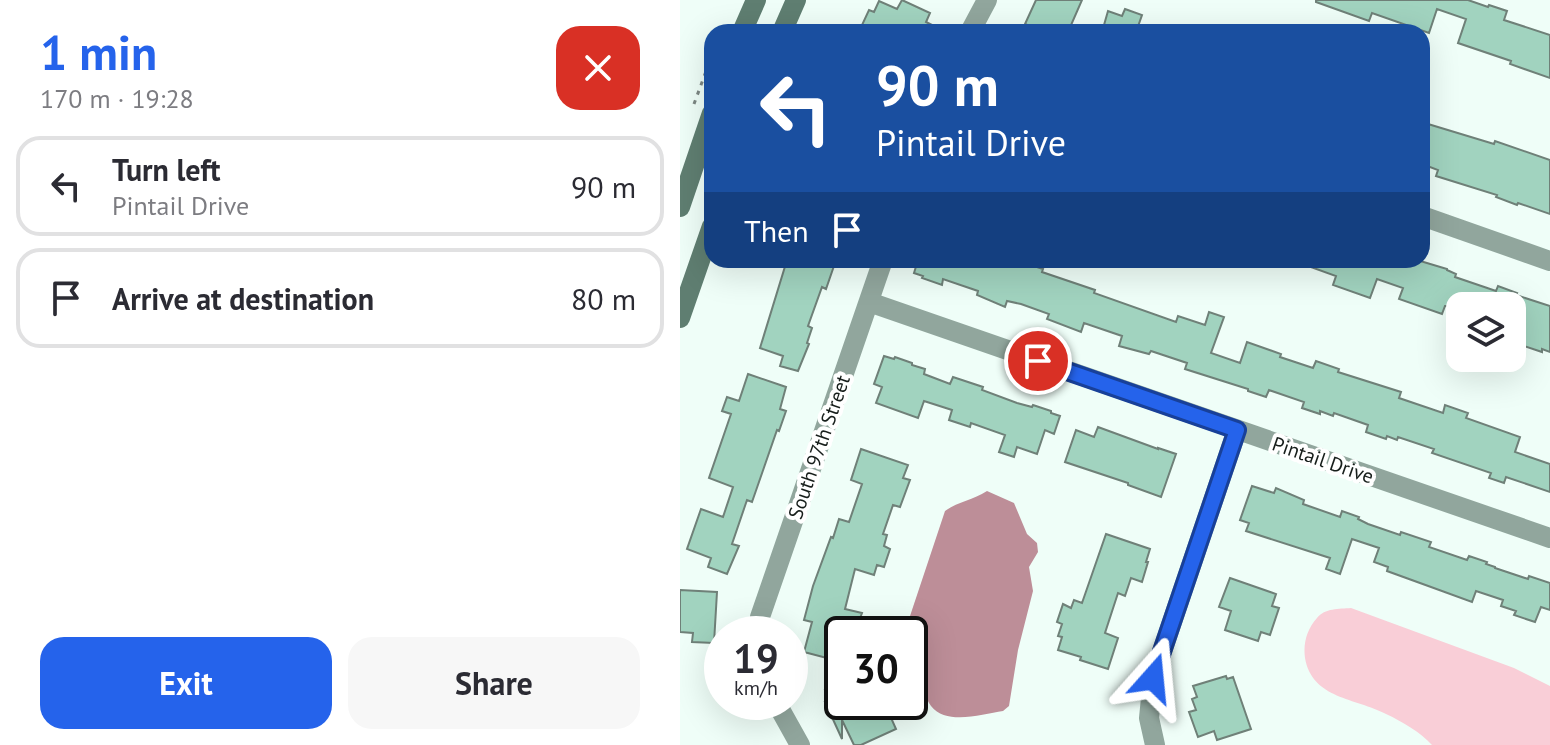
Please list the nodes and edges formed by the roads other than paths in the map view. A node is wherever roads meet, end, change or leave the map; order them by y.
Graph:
1 (756, 0) edge
2 (796, 0) edge
3 (987, 0) edge
4 (746, 24) edge
5 (786, 24) edge
6 (974, 24) edge
7 (704, 136) edge
8 (680, 207) edge
9 (1430, 219) edge
10 (704, 249) edge
11 (1550, 261) edge
12 (880, 268) edge
13 (869, 302) junction
14 (680, 318) edge
15 (1237, 430) junction
16 (1550, 538) edge
17 (760, 616) edge
18 (786, 720) edge
19 (800, 745) edge
20 (1155, 745) edge

1 - 4 main road
2 - 5 main road
3 - 6 street
7 - 8 main road
9 - 11 street
10 - 14 main road
12 - 13 street, South 97th Street
13 - 15 street, Pintail Drive
13 - 17 street, South 97th Street
15 - 16 street, Pintail Drive
15 - 20 street
18 - 19 street

